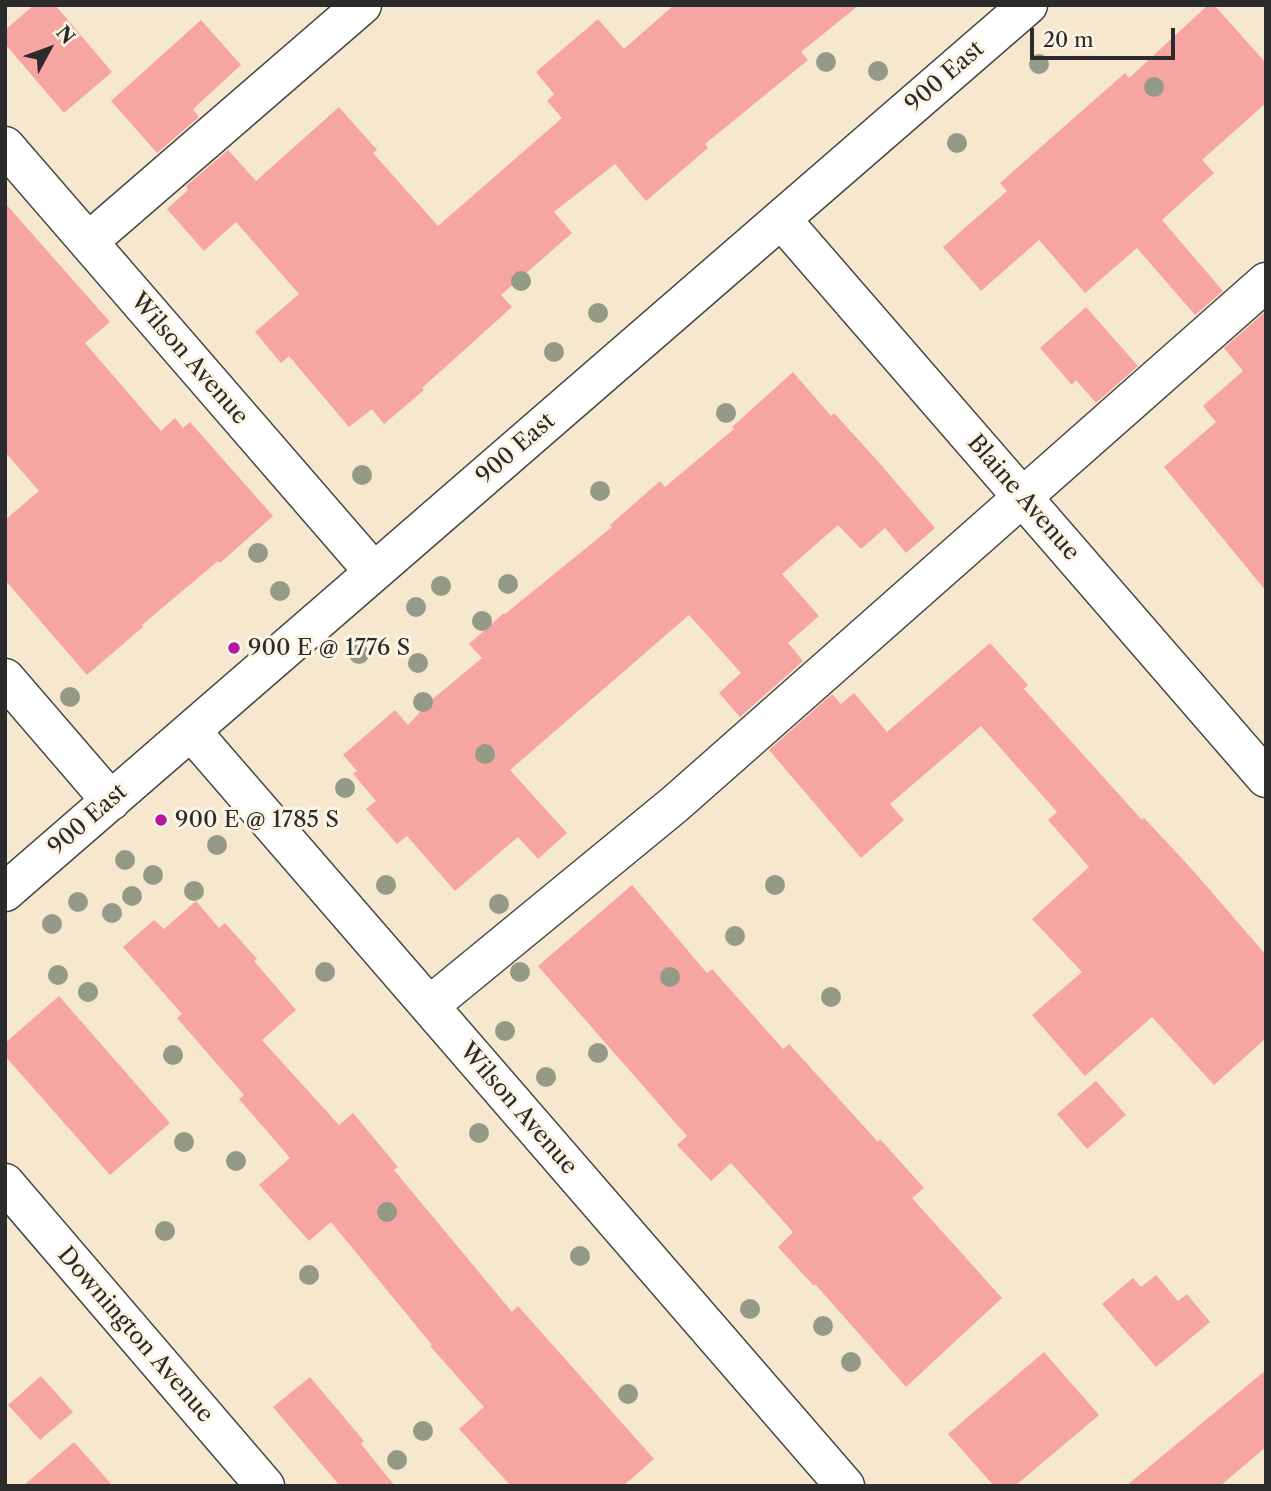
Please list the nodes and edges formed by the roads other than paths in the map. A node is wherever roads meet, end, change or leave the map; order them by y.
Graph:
1 (362, 5) edge
2 (1028, 5) edge
3 (5, 146) edge
4 (781, 219) junction
5 (88, 242) junction
6 (1266, 282) edge
7 (1023, 498) junction
8 (374, 572) junction
9 (5, 678) edge
10 (191, 731) junction
11 (1266, 778) edge
12 (111, 800) junction
13 (5, 892) edge
14 (429, 1006) junction
15 (5, 1183) edge
16 (265, 1486) edge
17 (845, 1486) edge

1 - 5 street
2 - 4 street, 900 East
3 - 5 street, Wilson Avenue
4 - 7 street, Blaine Avenue
4 - 8 street, 900 East
5 - 8 street, Wilson Avenue
6 - 7 street
7 - 11 street, Blaine Avenue
7 - 14 street
8 - 10 street, 900 East
9 - 12 street
10 - 12 street, 900 East
10 - 14 street, Wilson Avenue
12 - 13 street, 900 East
14 - 17 street, Wilson Avenue
15 - 16 street, Downington Avenue

